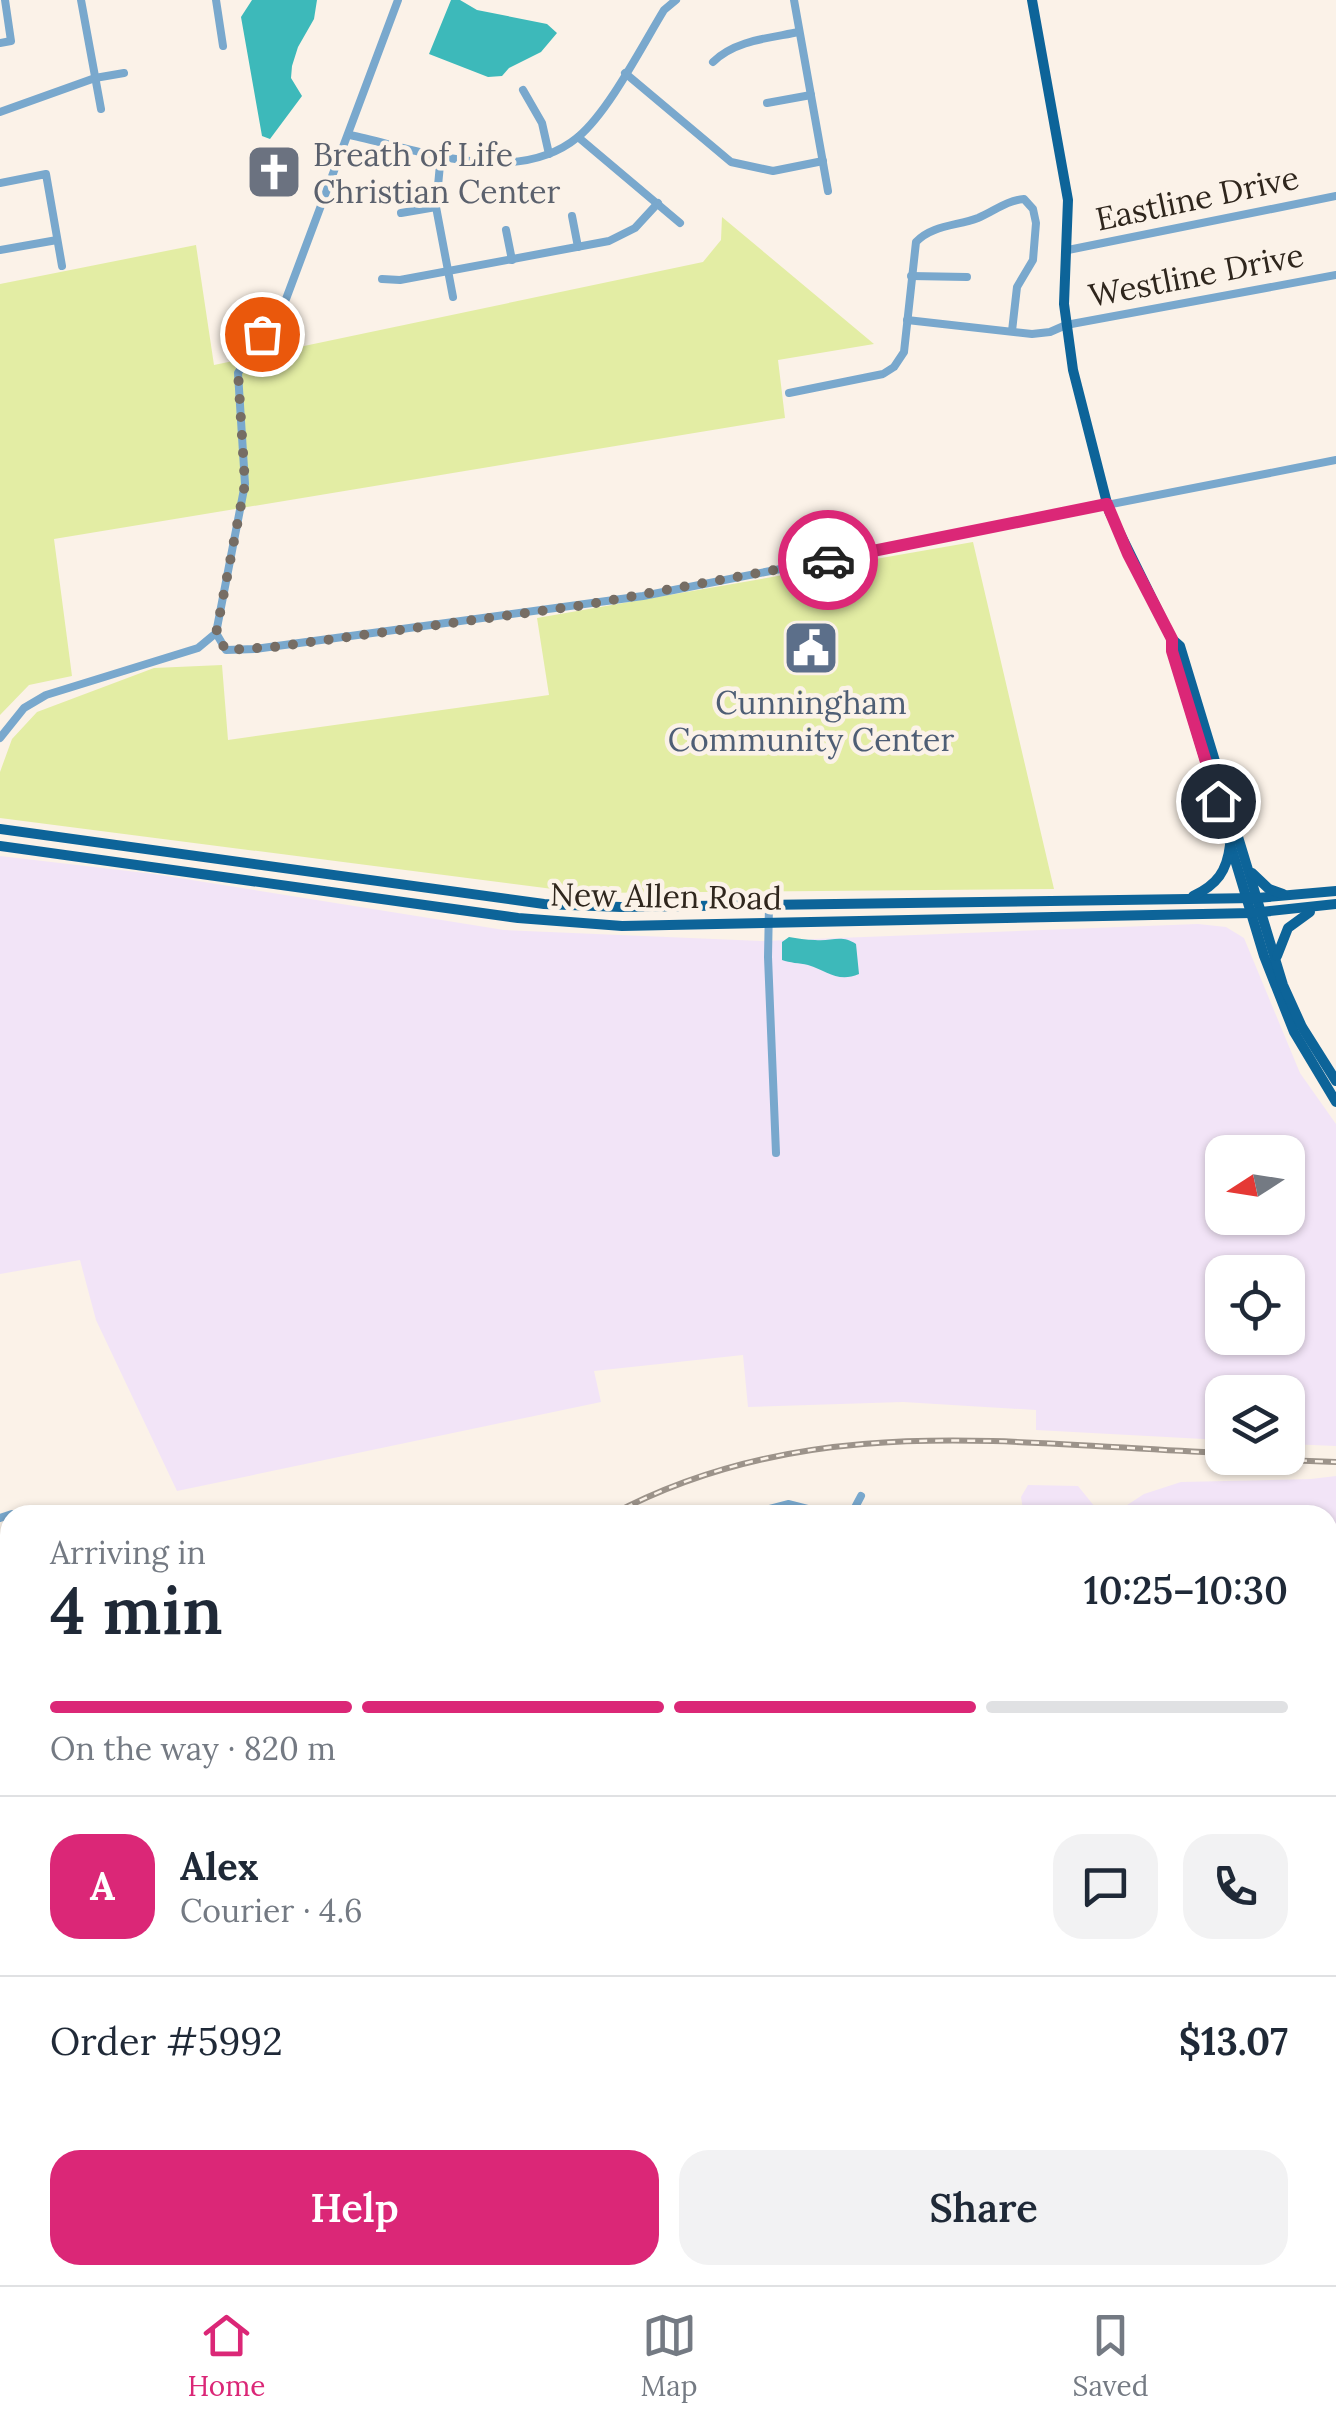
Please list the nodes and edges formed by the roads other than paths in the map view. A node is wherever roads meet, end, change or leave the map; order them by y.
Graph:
1 (5, 0) edge
2 (81, 0) edge
3 (216, 0) edge
4 (398, 0) edge
5 (676, 0) edge
6 (794, 0) edge
7 (1032, 0) edge
8 (799, 32) junction
9 (0, 43) edge
10 (223, 46) dead end
11 (713, 62) dead end
12 (124, 72) dead end
13 (624, 73) junction
14 (95, 78) junction
15 (523, 90) dead end
16 (811, 95) junction
17 (767, 103) dead end
18 (100, 109) dead end
19 (0, 112) edge
20 (350, 135) junction
21 (578, 136) junction
22 (442, 154) junction
23 (549, 154) junction
24 (823, 161) junction
25 (0, 183) edge
26 (828, 190) dead end
27 (1336, 196) edge
28 (658, 204) junction
29 (436, 207) junction
30 (401, 213) dead end
31 (572, 216) dead end
32 (680, 224) dead end
33 (506, 230) dead end
34 (57, 240) junction
35 (578, 247) junction
36 (0, 250) edge
37 (1068, 250) junction
38 (512, 260) junction
39 (62, 266) dead end
40 (448, 272) junction
41 (1336, 274) edge
42 (911, 276) junction
43 (967, 276) dead end
44 (382, 278) dead end
45 (453, 296) dead end
46 (907, 320) junction
47 (1066, 326) junction
48 (1012, 331) junction
49 (789, 393) dead end
50 (1336, 460) edge
51 (1107, 504) junction
52 (216, 634) junction
53 (1172, 639) junction
54 (198, 648) junction
55 (226, 650) junction
56 (0, 738) edge
57 (0, 828) edge
58 (1230, 839) junction
59 (0, 846) edge
60 (239, 862) junction
61 (1249, 868) junction
62 (211, 875) junction
63 (1336, 891) edge
64 (1298, 895) junction
65 (1191, 898) junction
66 (1253, 898) junction
67 (1336, 904) edge
68 (769, 905) junction
69 (1322, 907) junction
70 (1257, 913) junction
71 (1223, 914) junction
72 (768, 924) junction
73 (1259, 938) junction
74 (1276, 962) junction
75 (1336, 1081) edge
76 (1336, 1102) edge
77 (776, 1153) dead end
78 (861, 1496) dead end
79 (788, 1504) joint
80 (784, 1505) edge
81 (792, 1505) edge
82 (856, 1505) edge

1 - 9 street
2 - 14 street
3 - 10 street
4 - 20 street
5 - 13 street
6 - 8 street
7 - 37 main road
8 - 11 street
8 - 16 street
12 - 14 street
13 - 21 street
13 - 24 street
14 - 18 street
14 - 19 street
15 - 23 street
16 - 17 street
16 - 24 street
20 - 22 street
20 - 52 street
21 - 23 street
21 - 28 street
22 - 23 street
22 - 29 street
24 - 26 street
25 - 34 street
27 - 37 street, Eastline Drive
28 - 32 street
28 - 35 street
29 - 30 street
29 - 40 street
31 - 35 street
33 - 38 street
34 - 36 street
34 - 39 street
35 - 38 street
37 - 47 main road
38 - 40 street
40 - 44 street
40 - 45 street
41 - 47 street, Westline Drive
42 - 43 street
42 - 46 street
42 - 48 street
46 - 48 street, Westline Drive
46 - 49 street
47 - 48 street, Westline Drive
47 - 51 main road
50 - 51 street
51 - 53 main road
51 - 55 street
52 - 54 street
52 - 55 street
53 - 58 main road
53 - 61 main road
54 - 55 street
54 - 56 street
57 - 60 main road, New Allen Road
58 - 65 main road
58 - 66 main road
59 - 62 main road, New Allen Road
60 - 62 main road
60 - 68 main road, New Allen Road
61 - 64 main road
61 - 66 main road
62 - 72 main road, New Allen Road
63 - 64 main road, New Allen Road
64 - 66 main road, New Allen Road
65 - 66 main road, New Allen Road
65 - 68 main road, New Allen Road
66 - 70 main road
67 - 69 main road, New Allen Road
68 - 72 street
69 - 70 main road, New Allen Road
69 - 74 main road
70 - 71 main road, New Allen Road
70 - 73 main road
70 - 74 main road
71 - 72 main road, New Allen Road
71 - 73 main road
72 - 77 street
73 - 76 main road
74 - 75 main road
78 - 82 street
79 - 80 street
79 - 81 street

